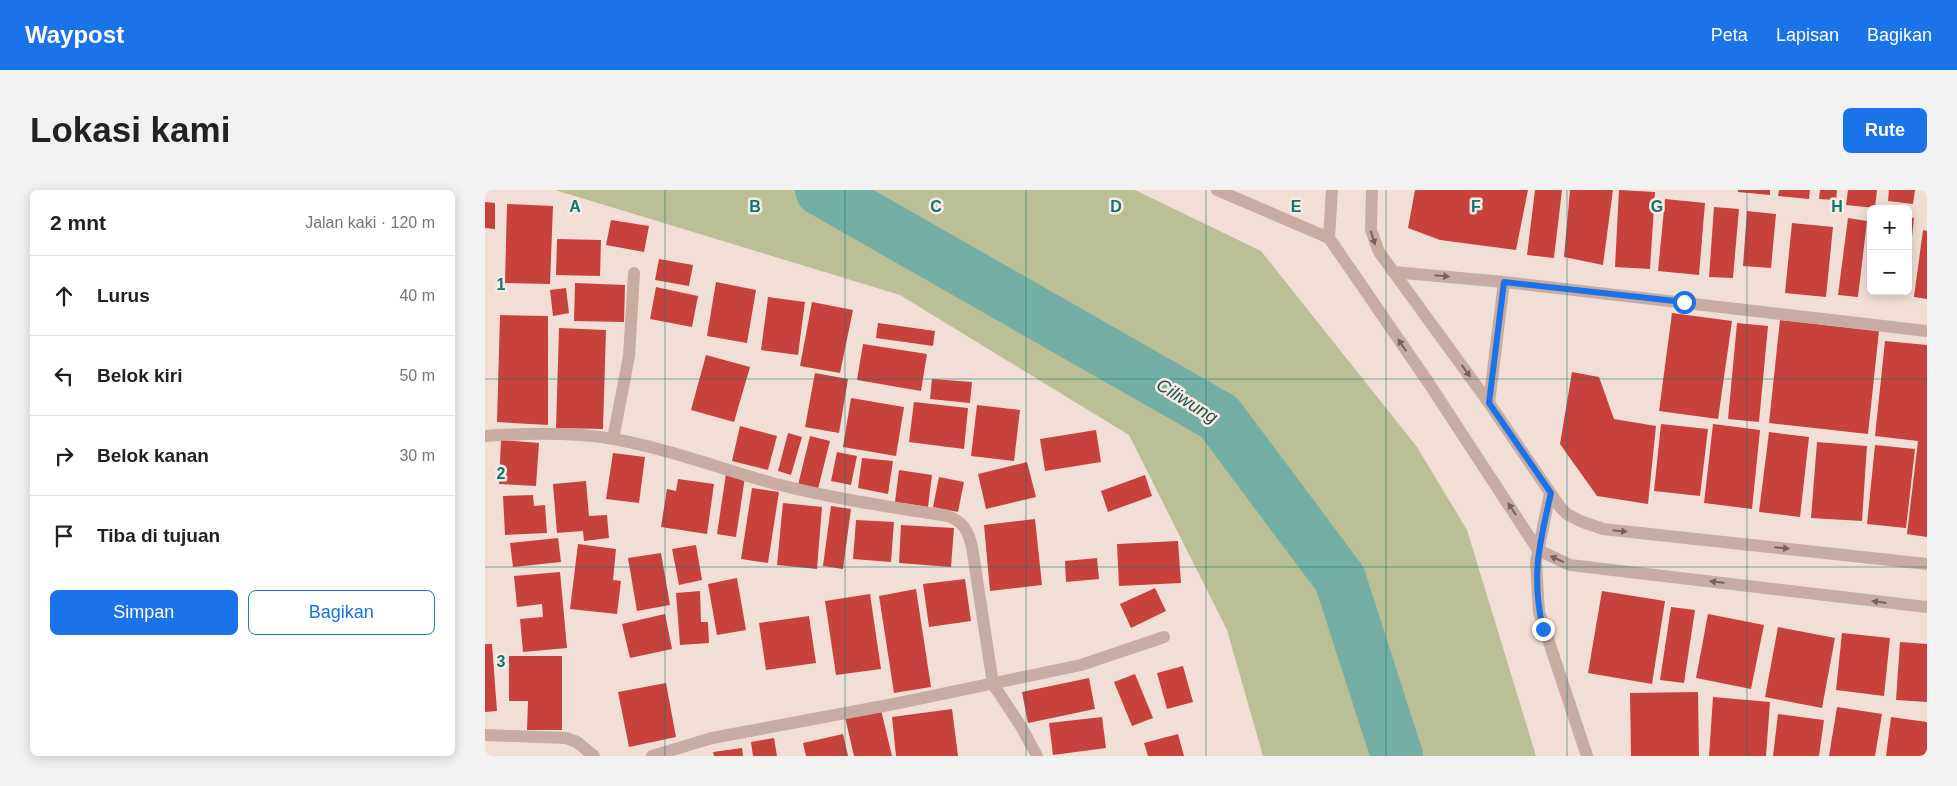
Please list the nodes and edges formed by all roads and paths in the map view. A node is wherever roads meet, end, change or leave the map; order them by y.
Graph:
1 (1217, 190) edge
2 (1332, 190) edge
3 (1372, 190) edge
4 (1329, 238) junction
5 (634, 272) dead end
6 (1393, 272) junction
7 (1504, 282) junction
8 (1927, 331) edge
9 (1489, 403) junction
10 (485, 436) edge
11 (613, 439) junction
12 (1551, 493) junction
13 (1538, 550) junction
14 (1927, 564) edge
15 (1927, 607) edge
16 (1164, 637) dead end
17 (993, 684) junction
18 (485, 735) edge
19 (594, 756) edge
20 (652, 756) edge
21 (1037, 756) edge
22 (1587, 756) edge

1 - 4 street
2 - 4 street
3 -> 6 street
13 -> 4 street
5 - 11 street
6 -> 7 street
6 -> 9 street
7 - 8 street
7 - 9 street
9 - 12 street
10 - 11 street
11 - 17 street
12 - 13 street
12 -> 14 street
15 -> 13 street
13 - 22 street
16 - 17 street
17 - 20 street
17 - 21 street
18 - 19 street

